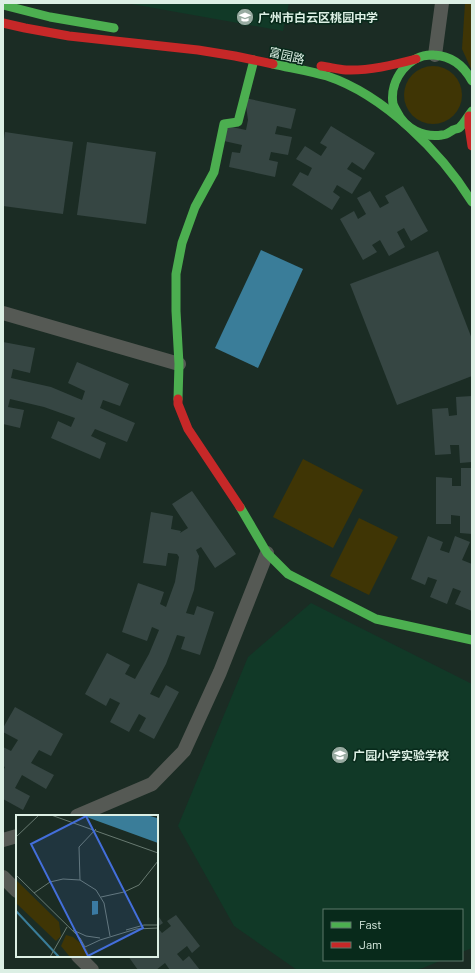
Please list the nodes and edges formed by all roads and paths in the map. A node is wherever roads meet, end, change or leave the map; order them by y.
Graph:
1 (442, 3) edge
2 (3, 5) edge
3 (3, 23) edge
4 (122, 29) dead end
5 (435, 55) junction
6 (416, 59) junction
7 (254, 60) junction
8 (298, 60) dead end
9 (472, 81) edge
10 (471, 113) edge
11 (407, 127) junction
12 (472, 146) edge
13 (472, 202) edge
14 (3, 313) edge
15 (178, 364) junction
16 (267, 553) junction
17 (472, 640) edge
18 (79, 815) edge
19 (16, 836) edge
20 (3, 840) edge
21 (3, 877) edge
22 (16, 890) edge
23 (79, 957) edge
24 (92, 970) edge

1 - 5 street
2 - 4 street
3 - 7 street, 富园路
5 - 6 street, 富园路
5 - 9 street
6 - 8 street, 富园路
6 - 11 street
7 - 11 street, 富园路
7 - 15 street
10 - 11 street
10 - 12 street
11 - 13 street, 富园路
14 - 15 street
15 - 16 street
16 - 17 street
16 - 18 street
19 - 20 street
21 - 22 street
23 - 24 street

